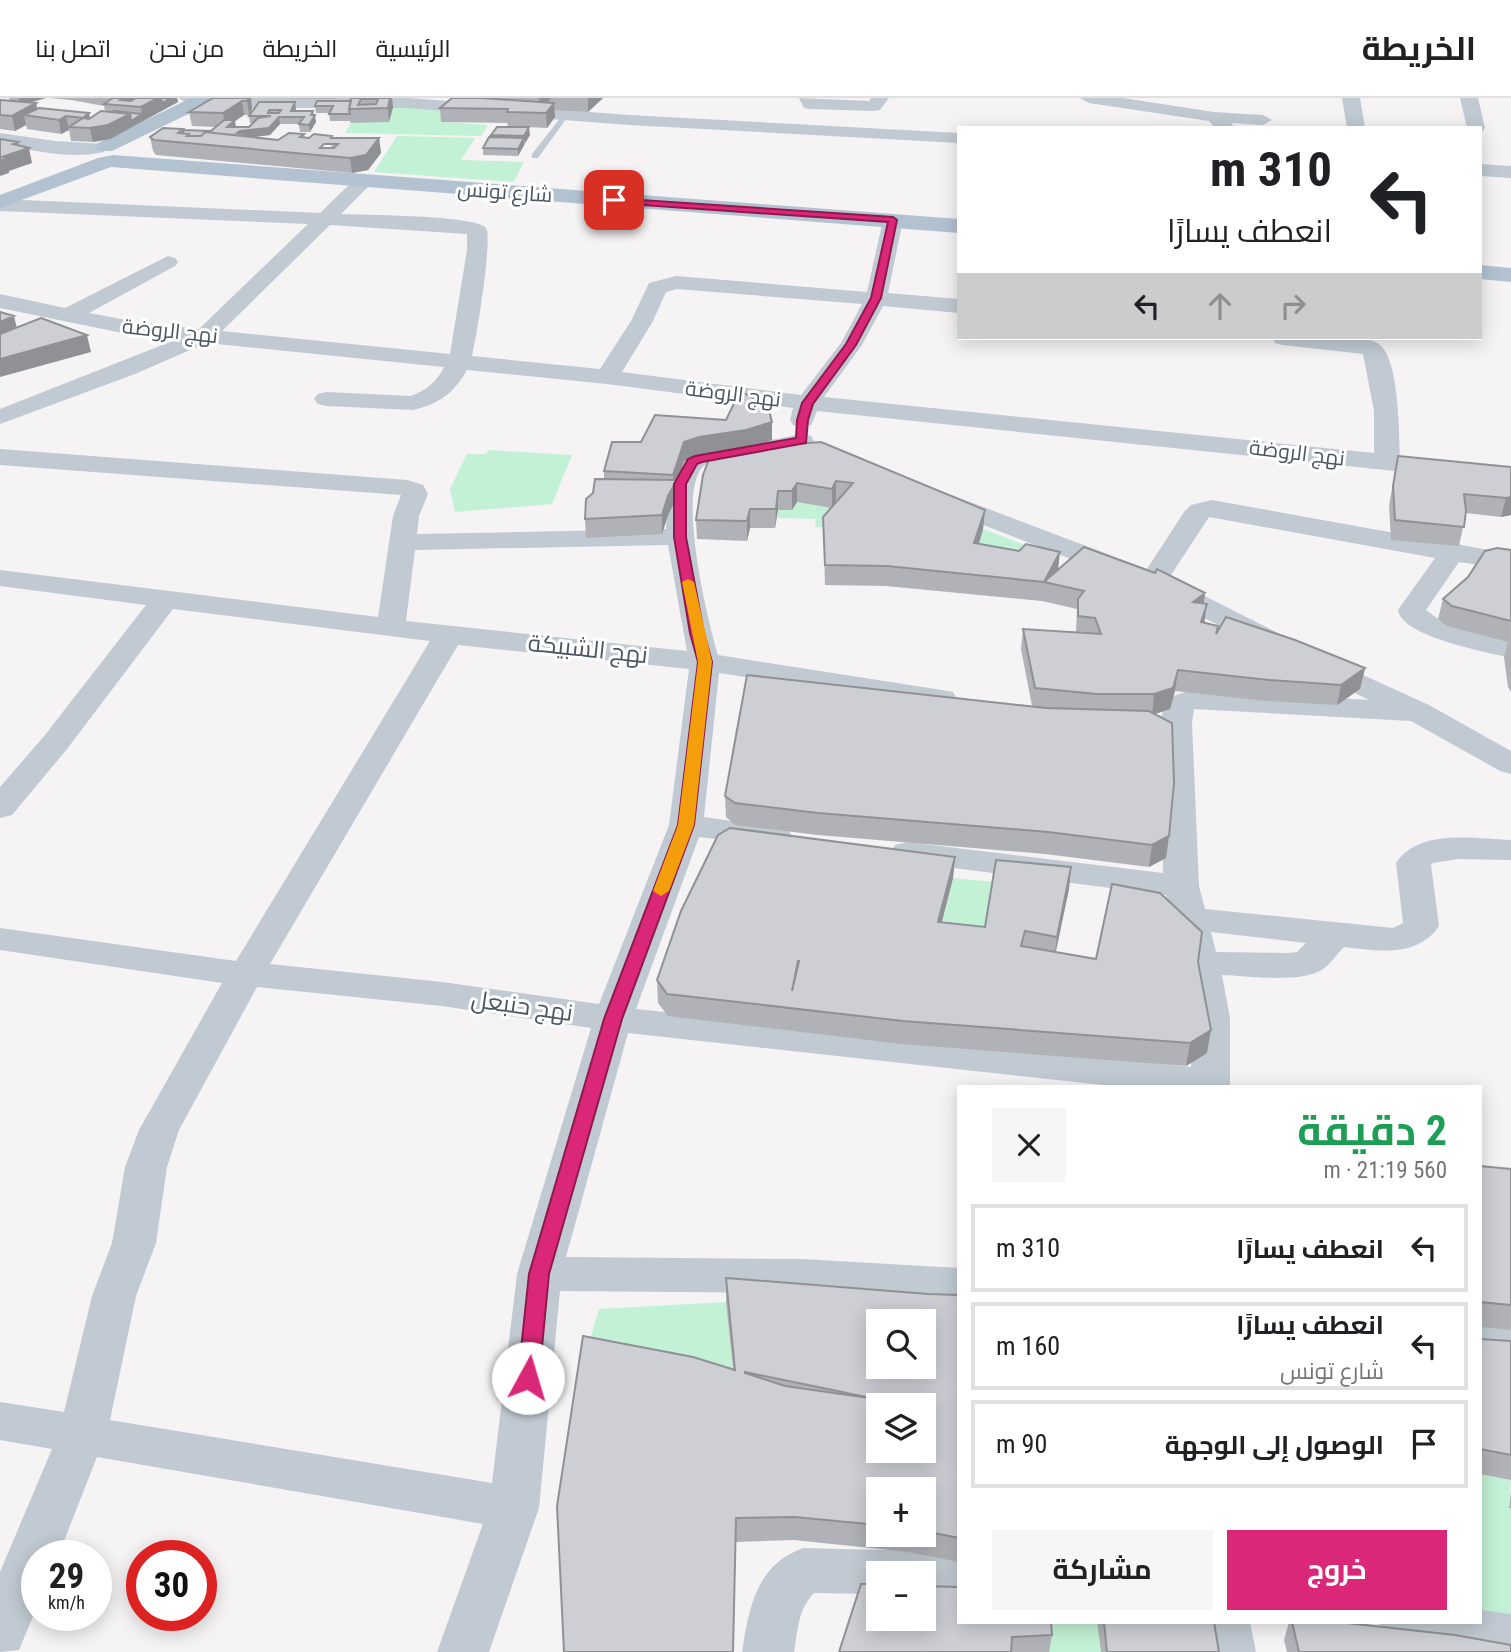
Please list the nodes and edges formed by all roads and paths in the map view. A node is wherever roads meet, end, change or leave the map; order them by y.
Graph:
1 (808, 98) edge
2 (880, 98) edge
3 (1089, 98) edge
4 (1264, 98) edge
5 (1351, 98) edge
6 (1469, 98) edge
7 (209, 99) edge
8 (410, 101) edge
9 (1174, 105) edge
10 (553, 111) junction
11 (1220, 123) edge
12 (1263, 124) edge
13 (1356, 126) edge
14 (1476, 126) edge
15 (957, 138) edge
16 (0, 139) edge
17 (106, 154) junction
18 (535, 156) dead end
19 (1483, 170) edge
20 (1511, 172) edge
21 (364, 181) junction
22 (0, 192) edge
23 (0, 204) edge
24 (323, 220) junction
25 (893, 220) junction
26 (957, 226) edge
27 (168, 262) dead end
28 (1482, 272) edge
29 (1511, 275) edge
30 (876, 298) junction
31 (0, 301) edge
32 (957, 306) edge
33 (65, 316) junction
34 (205, 335) junction
35 (1305, 340) edge
36 (460, 363) junction
37 (607, 377) junction
38 (326, 399) dead end
39 (807, 403) junction
40 (0, 417) edge
41 (0, 457) edge
42 (1387, 464) junction
43 (1511, 475) edge
44 (917, 489) edge
45 (680, 537) junction
46 (403, 542) junction
47 (1452, 553) junction
48 (1511, 562) edge
49 (0, 578) edge
50 (1153, 581) junction
51 (166, 598) junction
52 (391, 627) junction
53 (449, 635) junction
54 (1511, 649) edge
55 (705, 662) junction
56 (965, 704) edge
57 (1418, 712) junction
58 (1508, 760) edge
59 (0, 808) edge
60 (686, 825) junction
61 (807, 840) edge
62 (875, 848) edge
63 (1511, 850) edge
64 (1185, 902) junction
65 (1335, 935) junction
66 (0, 939) edge
67 (1201, 963) junction
68 (246, 975) junction
69 (613, 1019) junction
70 (1210, 1085) edge
71 (539, 1274) junction
72 (957, 1285) edge
73 (1482, 1331) edge
74 (1511, 1334) edge
75 (0, 1421) edge
76 (82, 1436) junction
77 (514, 1508) junction
78 (957, 1574) edge
79 (1224, 1624) edge
80 (1418, 1624) edge
81 (0, 1633) edge
82 (1511, 1637) edge
83 (463, 1652) edge
84 (768, 1652) edge
85 (1230, 1652) edge

1 - 2 street
3 - 9 street
4 - 12 street
5 - 13 street
6 - 14 street
7 - 8 street
7 - 17 main road
7 - 17 main road
8 - 10 street
9 - 11 street
10 - 15 street
10 - 18 lane
11 - 12 street
16 - 17 street
17 - 21 main road, شارع تونس
17 - 22 main road
17 - 23 main road
19 - 20 street
21 - 24 street
21 - 25 main road, شارع تونس
23 - 24 street
24 - 34 street
24 - 36 street
25 - 26 main road, شارع تونس
25 - 30 street
27 - 33 street
28 - 29 main road
30 - 32 street
30 - 37 street
30 - 39 street
31 - 33 street, نهج الروضة
33 - 34 street, نهج الروضة
34 - 36 street, نهج الروضة
34 - 40 street
35 - 42 street
36 - 37 street, نهج الروضة
36 - 38 street
37 - 39 street, نهج الروضة
39 - 42 street, نهج الروضة
39 - 45 street
41 - 46 street
42 - 43 street, نهج الروضة
44 - 50 street
45 - 46 street
45 - 55 street
46 - 52 street
47 - 48 street
47 - 50 street
47 - 54 street
49 - 51 street, نهج الشبيكة
50 - 57 street
51 - 52 street, نهج الشبيكة
51 - 59 street
52 - 53 street, نهج الشبيكة
53 - 55 street, نهج الشبيكة
53 - 68 street
55 - 56 street, نهج الشبيكة
55 - 60 street
57 - 58 street
57 - 64 street
60 - 61 street
60 - 69 street
62 - 64 street
63 - 65 street
64 - 65 street
64 - 67 street
65 - 67 street
66 - 68 street, نهج حنبعل
67 - 70 street
68 - 69 street, نهج حنبعل
68 - 76 street
69 - 70 street, نهج حنبعل
69 - 71 street
71 - 72 street
71 - 77 street
73 - 74 street
75 - 76 street
76 - 77 street
76 - 81 street
77 - 83 street
78 - 84 street
79 - 85 street
80 - 82 street

